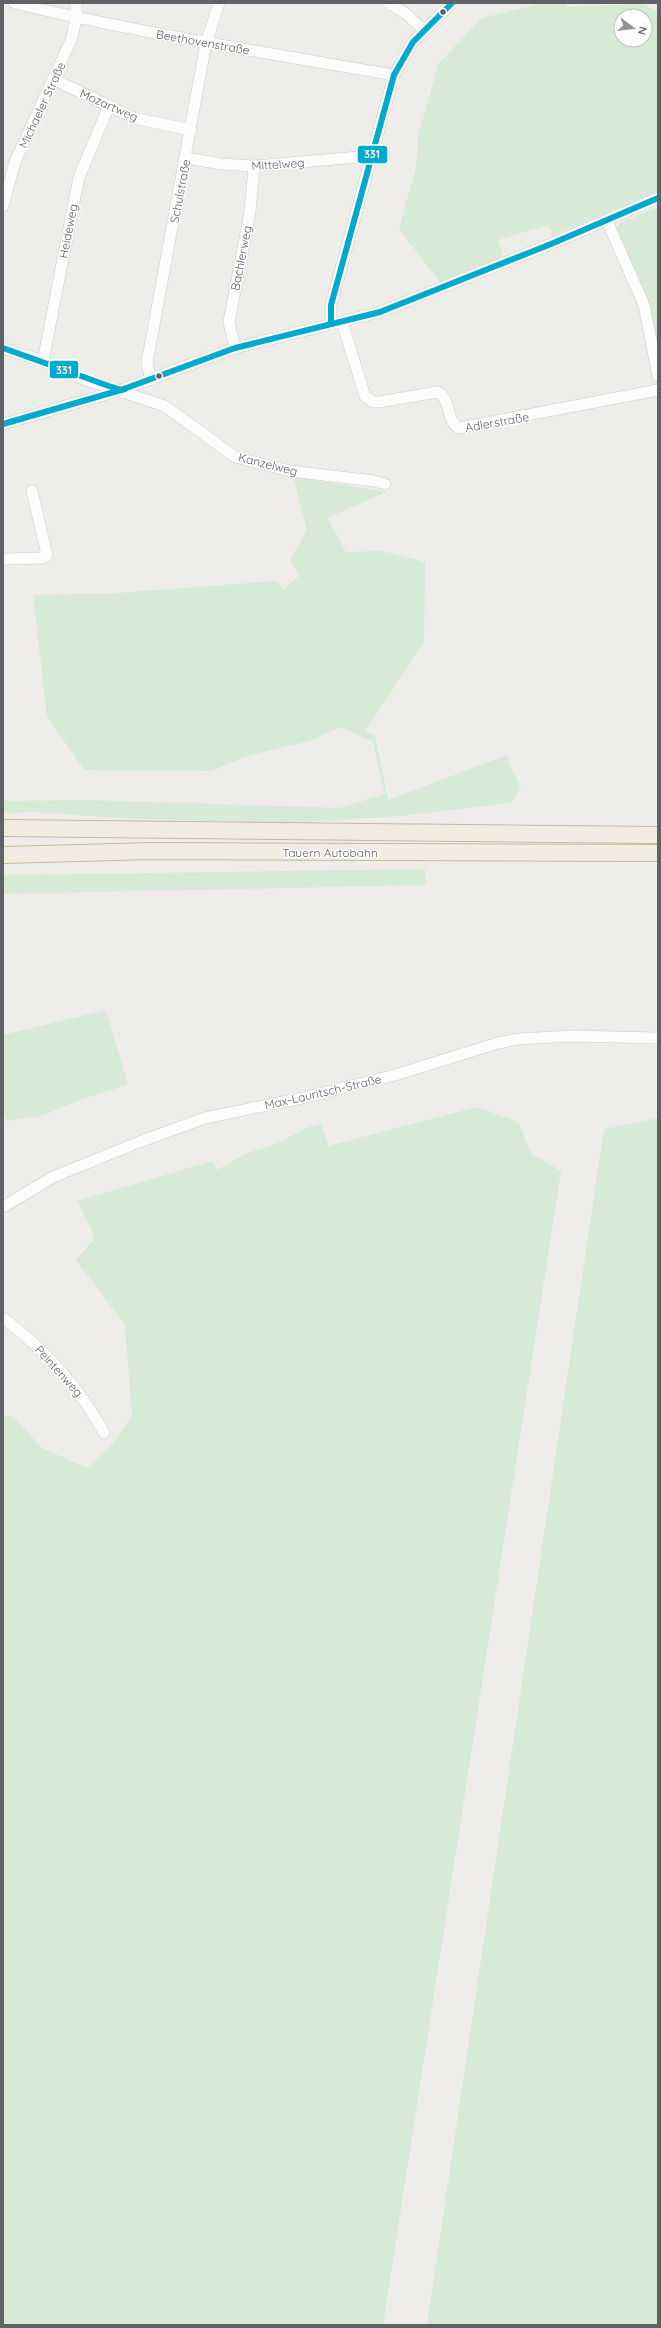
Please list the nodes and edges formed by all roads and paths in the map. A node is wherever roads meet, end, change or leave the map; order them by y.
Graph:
1 (14, 3) edge
2 (76, 3) edge
3 (220, 3) edge
4 (388, 3) edge
5 (452, 3) edge
6 (76, 18) junction
7 (424, 30) junction
8 (206, 43) junction
9 (394, 75) junction
10 (53, 79) junction
11 (109, 106) junction
12 (191, 130) junction
13 (370, 156) junction
14 (186, 158) junction
15 (254, 166) junction
16 (658, 198) edge
17 (3, 206) edge
18 (606, 221) junction
19 (336, 323) junction
20 (3, 348) edge
21 (234, 348) junction
22 (43, 361) junction
23 (658, 376) edge
24 (151, 380) junction
25 (121, 390) junction
26 (658, 390) edge
27 (3, 424) edge
28 (385, 484) dead end
29 (32, 491) dead end
30 (3, 560) edge
31 (3, 828) edge
32 (658, 835) edge
33 (658, 853) edge
34 (3, 855) edge
35 (658, 1038) edge
36 (3, 1207) edge
37 (3, 1318) edge
38 (104, 1433) dead end

1 - 6 street, Beethovenstraße
2 - 6 street, Michaeler Straße
3 - 8 street, Schulstraße
4 - 7 street
5 - 7 street
6 - 8 street, Beethovenstraße
6 - 10 street, Michaeler Straße
7 - 9 street
8 - 9 street, Beethovenstraße
8 - 12 street, Schulstraße
9 - 13 street
10 - 11 street, Mozartweg
10 - 17 street, Michaeler Straße
11 - 12 street, Mozartweg
11 - 22 street, Heideweg
12 - 14 street, Schulstraße
13 - 15 street, Mittelweg
13 - 19 street
14 - 15 street, Mittelweg
14 - 24 street, Schulstraße
15 - 21 street, Bachlerweg
16 - 18 street
18 - 19 street
18 - 23 street
19 - 21 street
19 - 26 street, Adlerstraße
20 - 22 street, Kanzelweg
21 - 24 street
22 - 25 street, Kanzelweg
24 - 25 street
25 - 27 street
25 - 28 street, Kanzelweg
29 - 30 street
31 - 32 highway, Tauern Autobahn
33 - 34 highway, Tauern Autobahn
35 - 36 street, Max-Lauritsch-Straße
37 - 38 street, Peintenweg

